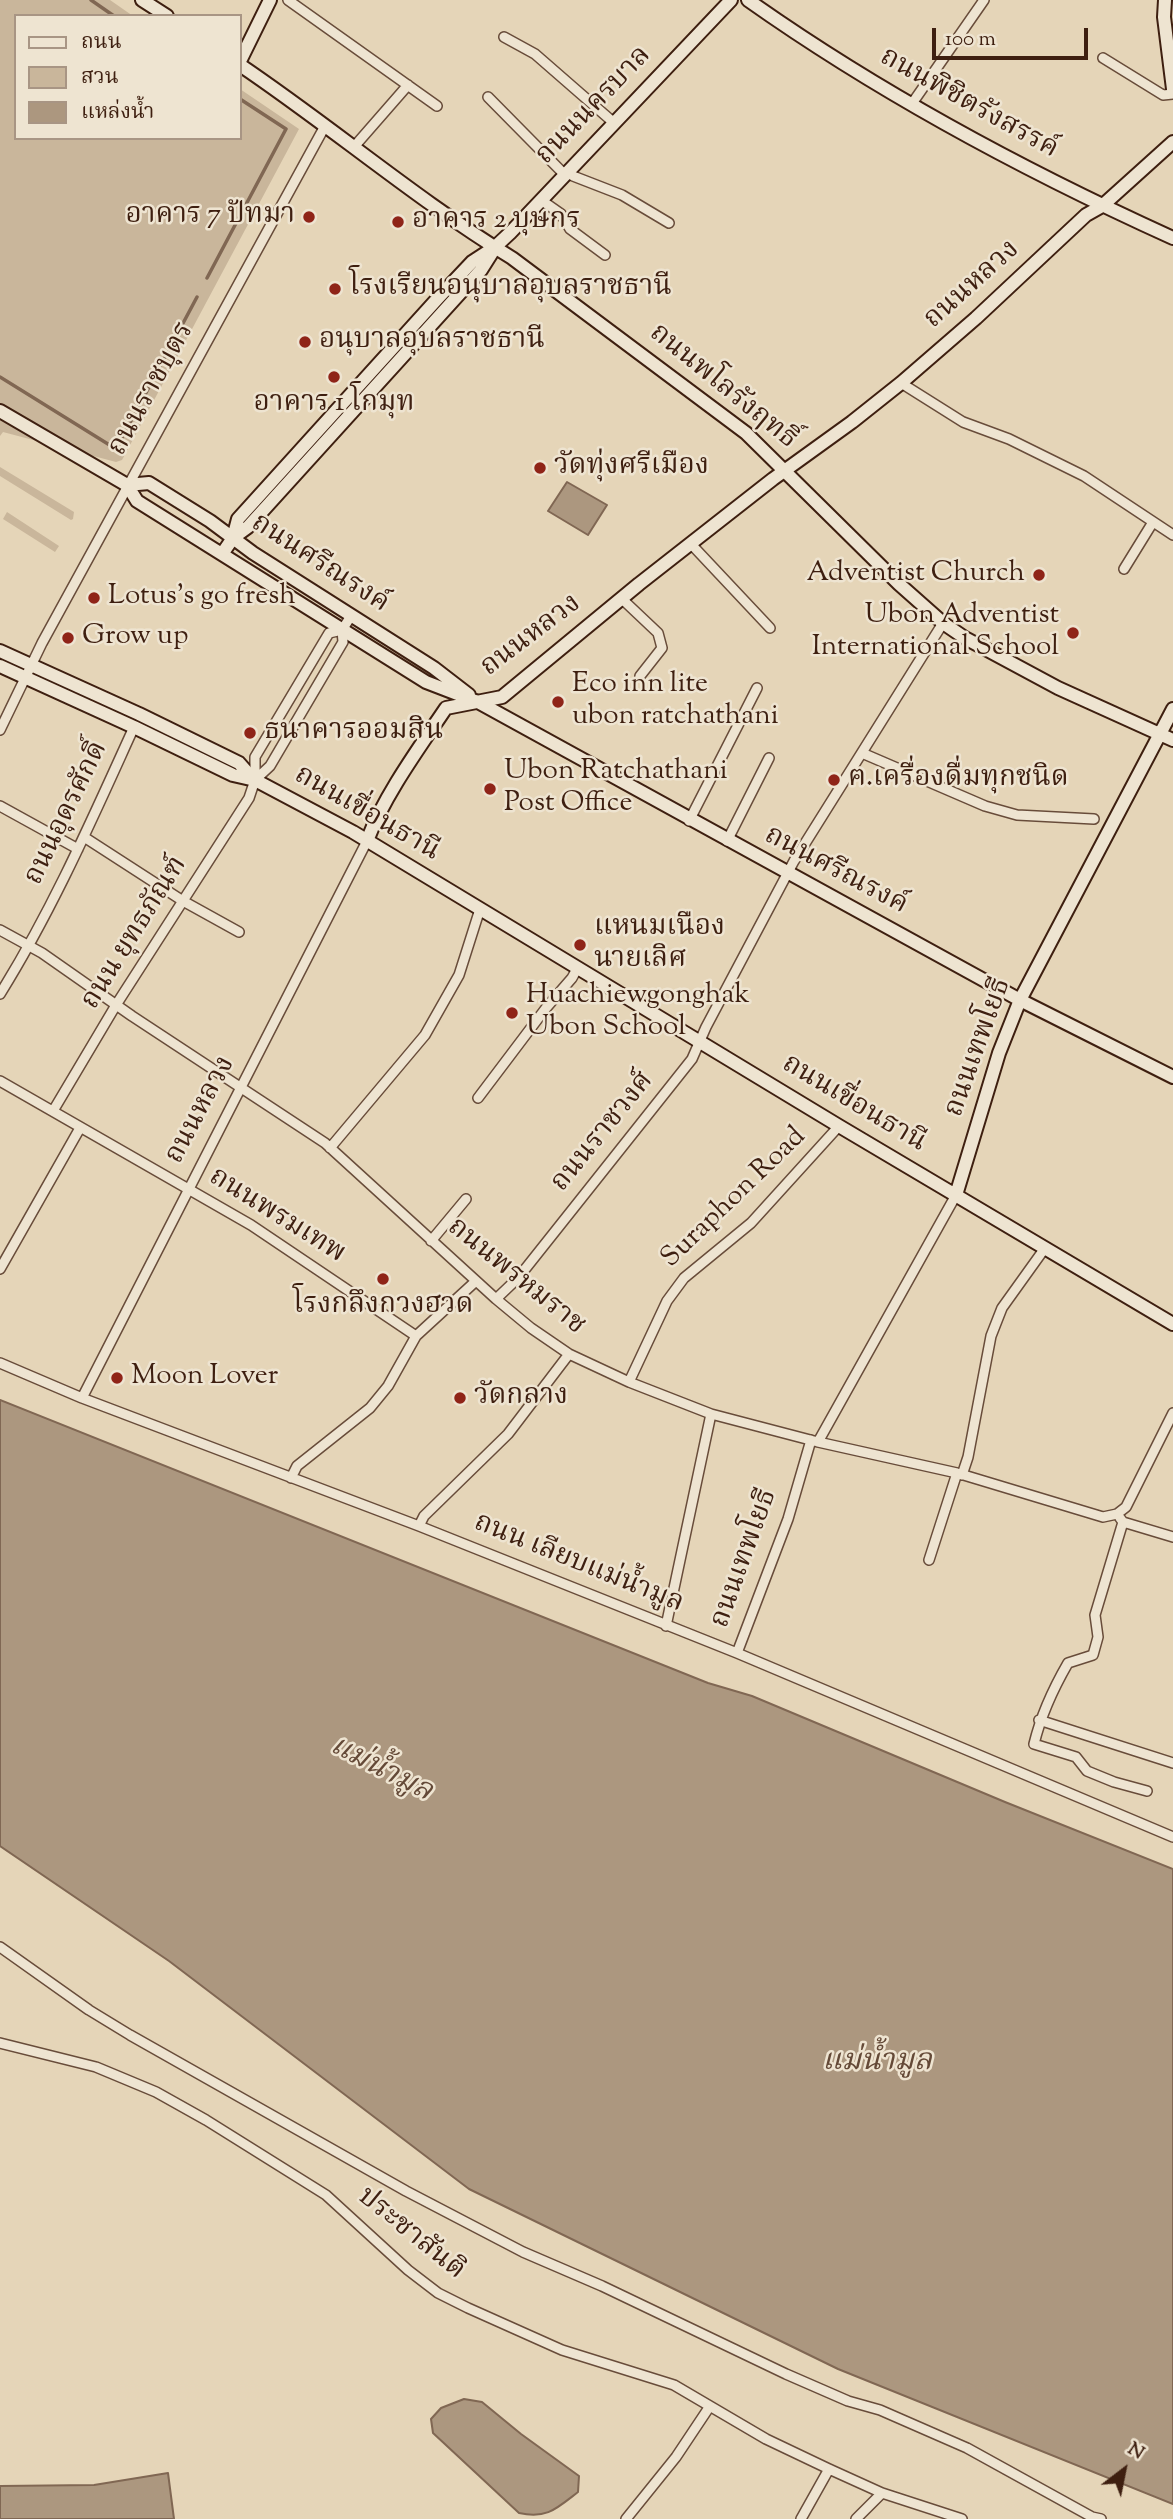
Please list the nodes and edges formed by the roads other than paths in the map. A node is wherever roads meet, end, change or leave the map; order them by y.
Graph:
1 (142, 0) edge
2 (270, 0) edge
3 (288, 0) edge
4 (731, 0) edge
5 (748, 0) edge
6 (984, 0) edge
7 (1166, 0) edge
8 (164, 14) edge
9 (504, 37) dead end
10 (1103, 58) dead end
11 (242, 59) edge
12 (242, 64) edge
13 (408, 85) junction
14 (1173, 92) edge
15 (488, 97) dead end
16 (911, 105) junction
17 (437, 106) dead end
18 (613, 122) junction
19 (325, 126) junction
20 (1173, 142) edge
21 (353, 148) junction
22 (566, 173) junction
23 (541, 200) junction
24 (1102, 206) junction
25 (669, 223) dead end
26 (1173, 238) edge
27 (495, 247) junction
28 (606, 256) dead end
29 (901, 383) junction
30 (0, 411) edge
31 (786, 470) junction
32 (127, 485) junction
33 (1153, 522) junction
34 (1173, 535) edge
35 (233, 538) junction
36 (691, 544) junction
37 (222, 554) junction
38 (1124, 569) dead end
39 (621, 598) junction
40 (351, 616) junction
41 (943, 623) junction
42 (770, 628) dead end
43 (342, 630) junction
44 (0, 651) edge
45 (32, 665) junction
46 (0, 666) edge
47 (640, 676) dead end
48 (26, 678) junction
49 (757, 688) dead end
50 (478, 702) junction
51 (1173, 709) edge
52 (137, 720) junction
53 (0, 730) edge
54 (1159, 734) junction
55 (1173, 740) edge
56 (862, 753) junction
57 (769, 758) dead end
58 (255, 780) junction
59 (0, 806) edge
60 (1094, 819) dead end
61 (689, 821) junction
62 (84, 837) junction
63 (368, 841) junction
64 (726, 841) junction
65 (78, 849) junction
66 (788, 873) junction
67 (183, 901) junction
68 (480, 909) junction
69 (0, 930) edge
70 (239, 932) dead end
71 (30, 945) junction
72 (578, 967) junction
73 (0, 994) edge
74 (1020, 1000) junction
75 (117, 1005) junction
76 (700, 1042) junction
77 (1173, 1077) edge
78 (0, 1082) edge
79 (242, 1089) junction
80 (478, 1098) dead end
81 (53, 1111) junction
82 (839, 1126) junction
83 (80, 1128) junction
84 (330, 1148) junction
85 (188, 1189) junction
86 (956, 1195) junction
87 (466, 1199) dead end
88 (431, 1241) junction
89 (1045, 1248) junction
90 (0, 1269) edge
91 (476, 1281) junction
92 (496, 1299) junction
93 (1173, 1324) edge
94 (416, 1336) junction
95 (569, 1354) junction
96 (0, 1363) edge
97 (629, 1382) junction
98 (82, 1398) junction
99 (1173, 1413) edge
100 (711, 1414) junction
101 (815, 1441) junction
102 (959, 1474) junction
103 (291, 1478) junction
104 (1120, 1518) junction
105 (419, 1526) junction
106 (1173, 1537) edge
107 (929, 1560) dead end
108 (666, 1626) junction
109 (737, 1653) junction
110 (1040, 1720) junction
111 (1173, 1763) edge
112 (1147, 1791) dead end
113 (1173, 1837) edge
114 (0, 1947) edge
115 (0, 2043) edge
116 (710, 2406) junction
117 (829, 2469) junction
118 (882, 2493) junction
119 (626, 2519) edge
120 (801, 2519) edge
121 (856, 2519) edge
122 (961, 2519) edge
123 (1101, 2519) edge

1 - 8 street
2 - 11 street
3 - 13 street
4 - 18 street, ถนนนครบาล
5 - 16 street, ถนนพิชิตรังสรรค์
6 - 16 street
7 - 14 street
9 - 18 street
10 - 14 street
12 - 19 street, ถนนพโลรังฤทธิ์
13 - 17 street
13 - 21 street
15 - 22 street
16 - 24 street, ถนนพิชิตรังสรรค์
18 - 22 street, ถนนนครบาล
19 - 21 street, ถนนพโลรังฤทธิ์
19 - 32 street, ถนนราชบุตร
20 - 24 street, ถนนหลวง
21 - 27 street, ถนนพโลรังฤทธิ์
22 - 23 street, ถนนนครบาล
22 - 25 street
23 - 27 street, ถนนนครบาล
23 - 28 street
24 - 26 street, ถนนพิชิตรังสรรค์
24 - 29 street, ถนนหลวง
27 - 31 street, ถนนพโลรังฤทธิ์
27 - 35 street, ถนนนครบาล
29 - 31 street, ถนนหลวง
29 - 33 street
30 - 32 street, ถนนศรีณรงค์
31 - 36 street, ถนนหลวง
31 - 41 street, ถนนพโลรังฤทธิ์
32 - 35 street, ถนนศรีณรงค์
32 - 37 street, ถนนศรีณรงค์
32 - 45 street, ถนนราชบุตร
33 - 34 street
33 - 38 street
35 - 37 street, ถนนนครบาล
35 - 40 street, ถนนศรีณรงค์
36 - 39 street, ถนนหลวง
36 - 42 street
37 - 43 street, ถนนศรีณรงค์
39 - 47 street
39 - 50 street, ถนนหลวง
40 - 43 street
40 - 50 street, ถนนศรีณรงค์
41 - 54 street, ถนนพโลรังฤทธิ์
41 - 56 street, ถนนราชวงศ์
43 - 50 street, ถนนศรีณรงค์
43 - 58 street
43 - 58 street
44 - 45 street, ถนนเขื่อนธานี
45 - 48 street, ถนนราชบุตร
45 - 52 street, ถนนเขื่อนธานี
46 - 48 street, ถนนเขื่อนธานี
48 - 52 street, ถนนเขื่อนธานี
48 - 53 street, ถนนราชบุตร
49 - 61 street
50 - 61 street, ถนนศรีณรงค์
50 - 63 street, ถนนหลวง
51 - 54 street, ถนนเทพโยธี
52 - 58 street, ถนนเขื่อนธานี
52 - 62 street, ถนนอุดรศักดิ์
54 - 55 street, ถนนพโลรังฤทธิ์
54 - 74 street, ถนนเทพโยธี
56 - 60 street
56 - 66 street, ถนนราชวงศ์
57 - 64 street
58 - 63 street, ถนนเขื่อนธานี
58 - 67 street, ถนน ยุทธภัณฑ์
59 - 65 street
61 - 64 street, ถนนศรีณรงค์
62 - 65 street, ถนนอุดรศักดิ์
62 - 67 street
63 - 68 street, ถนนเขื่อนธานี
63 - 79 street, ถนนหลวง
64 - 66 street, ถนนศรีณรงค์
65 - 71 street, ถนนอุดรศักดิ์
66 - 74 street, ถนนศรีณรงค์
66 - 76 street, ถนนราชวงศ์
67 - 70 street
67 - 75 street, ถนน ยุทธภัณฑ์
68 - 72 street, ถนนเขื่อนธานี
68 - 84 street
69 - 71 street, ถนนพรหมราช
71 - 73 street, ถนนอุดรศักดิ์
71 - 75 street, ถนนพรหมราช
72 - 76 street, ถนนเขื่อนธานี
72 - 80 street
74 - 77 street, ถนนศรีณรงค์
74 - 86 street, ถนนเทพโยธี
75 - 79 street, ถนนพรหมราช
75 - 81 street, ถนน ยุทธภัณฑ์
76 - 82 street, ถนนเขื่อนธานี
76 - 92 street, ถนนราชวงศ์
78 - 81 street, ถนนพรมเทพ
79 - 84 street, ถนนพรหมราช
79 - 85 street, ถนนหลวง
81 - 83 street, ถนนพรมเทพ
82 - 86 street, ถนนเขื่อนธานี
82 - 97 street, Suraphon Road
83 - 85 street, ถนนพรมเทพ
83 - 90 street
84 - 88 street, ถนนพรหมราช
85 - 94 street, ถนนพรมเทพ
85 - 98 street, ถนนหลวง
86 - 89 street, ถนนเขื่อนธานี
86 - 101 street, ถนนเทพโยธี
87 - 88 street
88 - 91 street, ถนนพรหมราช
89 - 93 street, ถนนเขื่อนธานี
89 - 102 street
91 - 92 street, ถนนพรหมราช
91 - 94 street
92 - 95 street, ถนนพรหมราช
94 - 103 street
95 - 97 street, ถนนพรหมราช
95 - 105 street
96 - 98 street, ถนน เลียบแม่น้ำมูล
97 - 100 street, ถนนพรหมราช
98 - 103 street, ถนน เลียบแม่น้ำมูล
99 - 104 street
100 - 101 street, ถนนพรหมราช
100 - 108 street
101 - 102 street, ถนนพรหมราช
101 - 109 street, ถนนเทพโยธี
102 - 104 street, ถนนพรหมราช
102 - 107 street
103 - 105 street, ถนน เลียบแม่น้ำมูล
104 - 106 street, ถนนพรหมราช
104 - 110 street
105 - 108 street, ถนน เลียบแม่น้ำมูล
108 - 109 street, ถนน เลียบแม่น้ำมูล
109 - 113 street, ถนน เลียบแม่น้ำมูล
110 - 111 street
110 - 112 street
114 - 123 street
115 - 116 street, ประชาสันติ
116 - 117 street, ประชาสันติ
116 - 119 street
117 - 118 street, ประชาสันติ
117 - 120 street
118 - 121 street
118 - 122 street, ประชาสันติ

